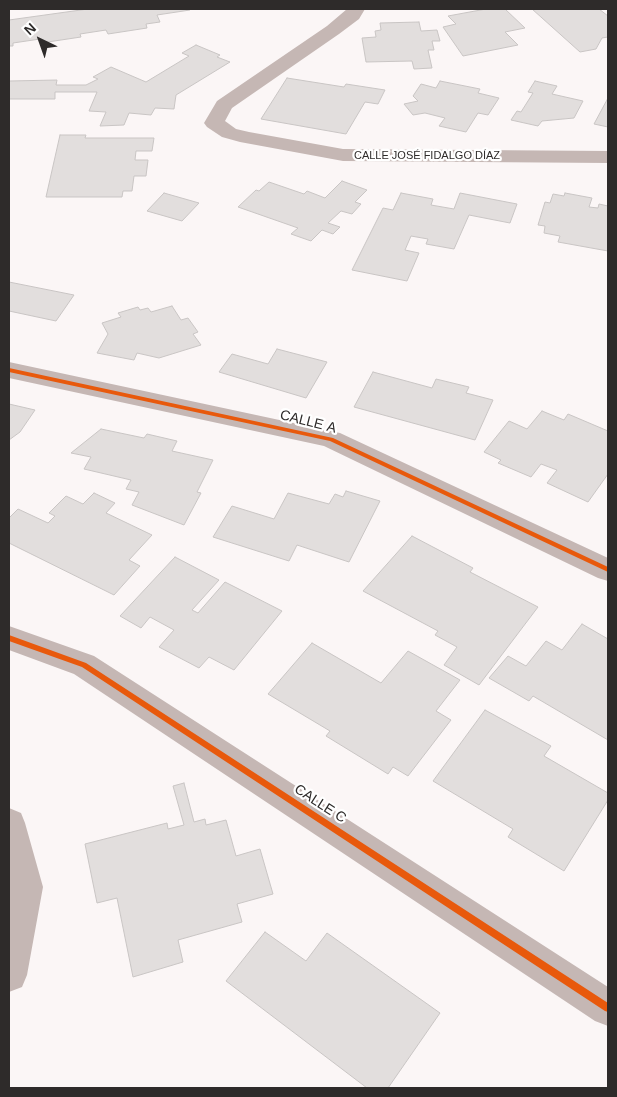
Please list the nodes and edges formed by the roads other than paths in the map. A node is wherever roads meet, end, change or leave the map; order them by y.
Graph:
1 (356, 9) edge
2 (608, 157) edge
3 (9, 370) edge
4 (608, 570) edge
5 (9, 638) edge
6 (9, 823) edge
7 (9, 975) edge
8 (608, 1008) edge

1 - 2 street, CALLE JOSÉ FIDALGO DÍAZ
3 - 4 street, CALLE A
5 - 8 street, CALLE C
6 - 7 street

